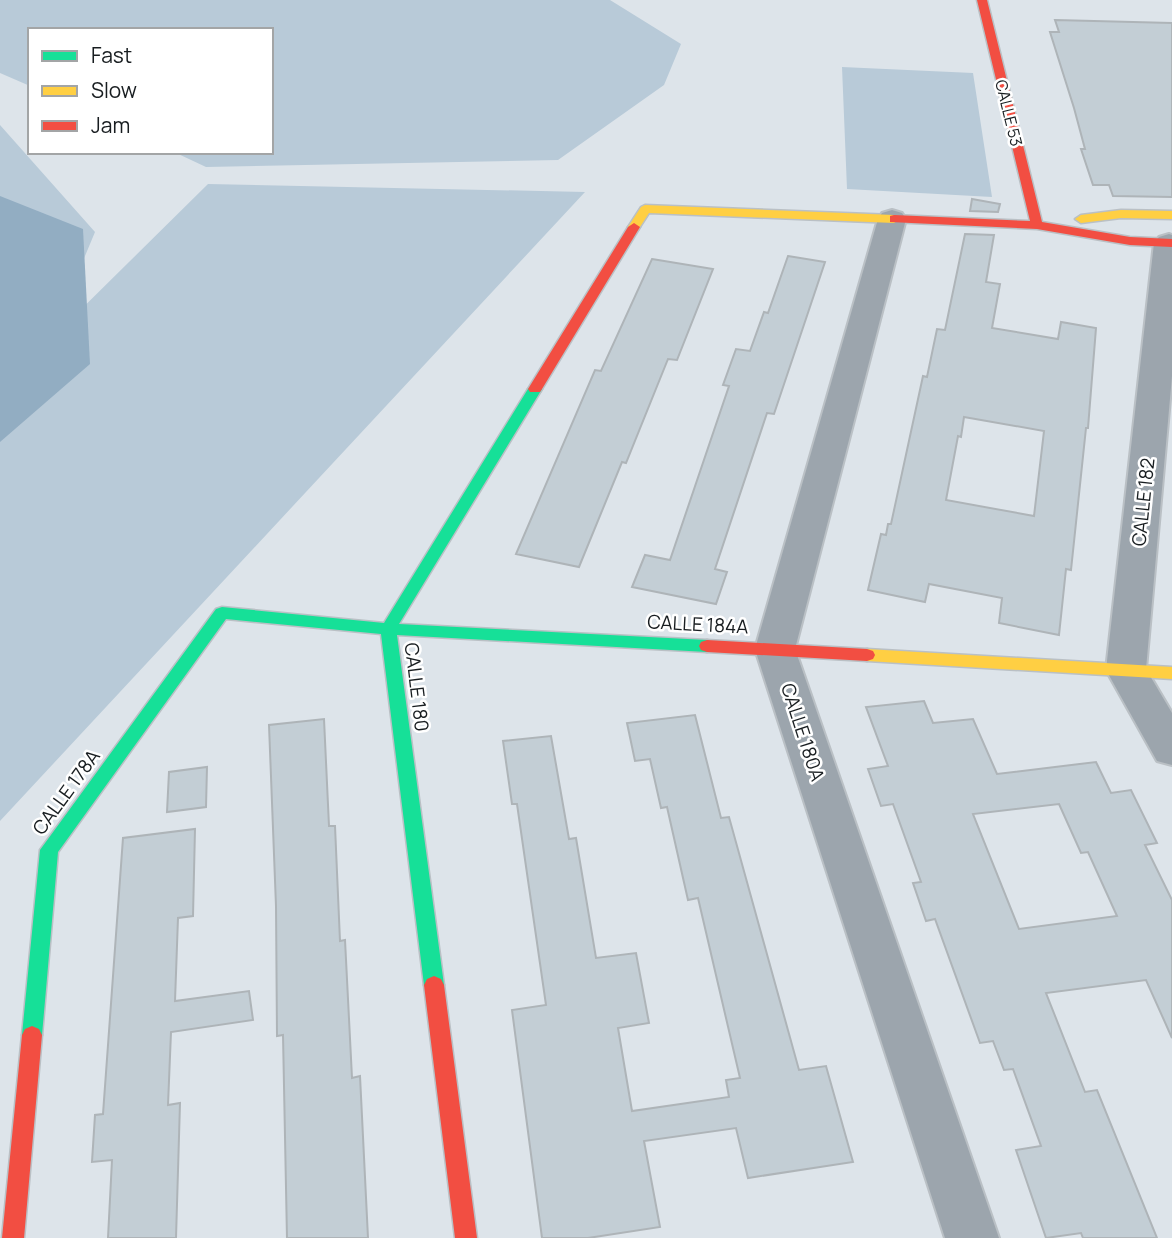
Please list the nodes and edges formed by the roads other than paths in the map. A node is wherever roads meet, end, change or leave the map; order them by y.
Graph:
1 (982, 0) edge
2 (892, 219) junction
3 (1037, 225) junction
4 (1171, 234) edge
5 (222, 613) joint
6 (388, 629) junction
7 (775, 649) junction
8 (1126, 670) junction
9 (1172, 673) edge
10 (1172, 749) edge
11 (13, 1238) edge
12 (466, 1238) edge
13 (972, 1238) edge

1 - 3 street, CALLE 53
2 - 3 street
2 - 6 street, CALLE 180
2 - 7 street
3 - 4 street
3 - 4 street
4 - 8 street, CALLE 182
5 - 6 street, CALLE 184A
5 - 11 street, CALLE 178A
6 - 7 street, CALLE 184A
6 - 12 street, CALLE 180
7 - 8 street, CALLE 184A
7 - 13 street, CALLE 180A
8 - 9 street, CALLE 184A
8 - 10 street

